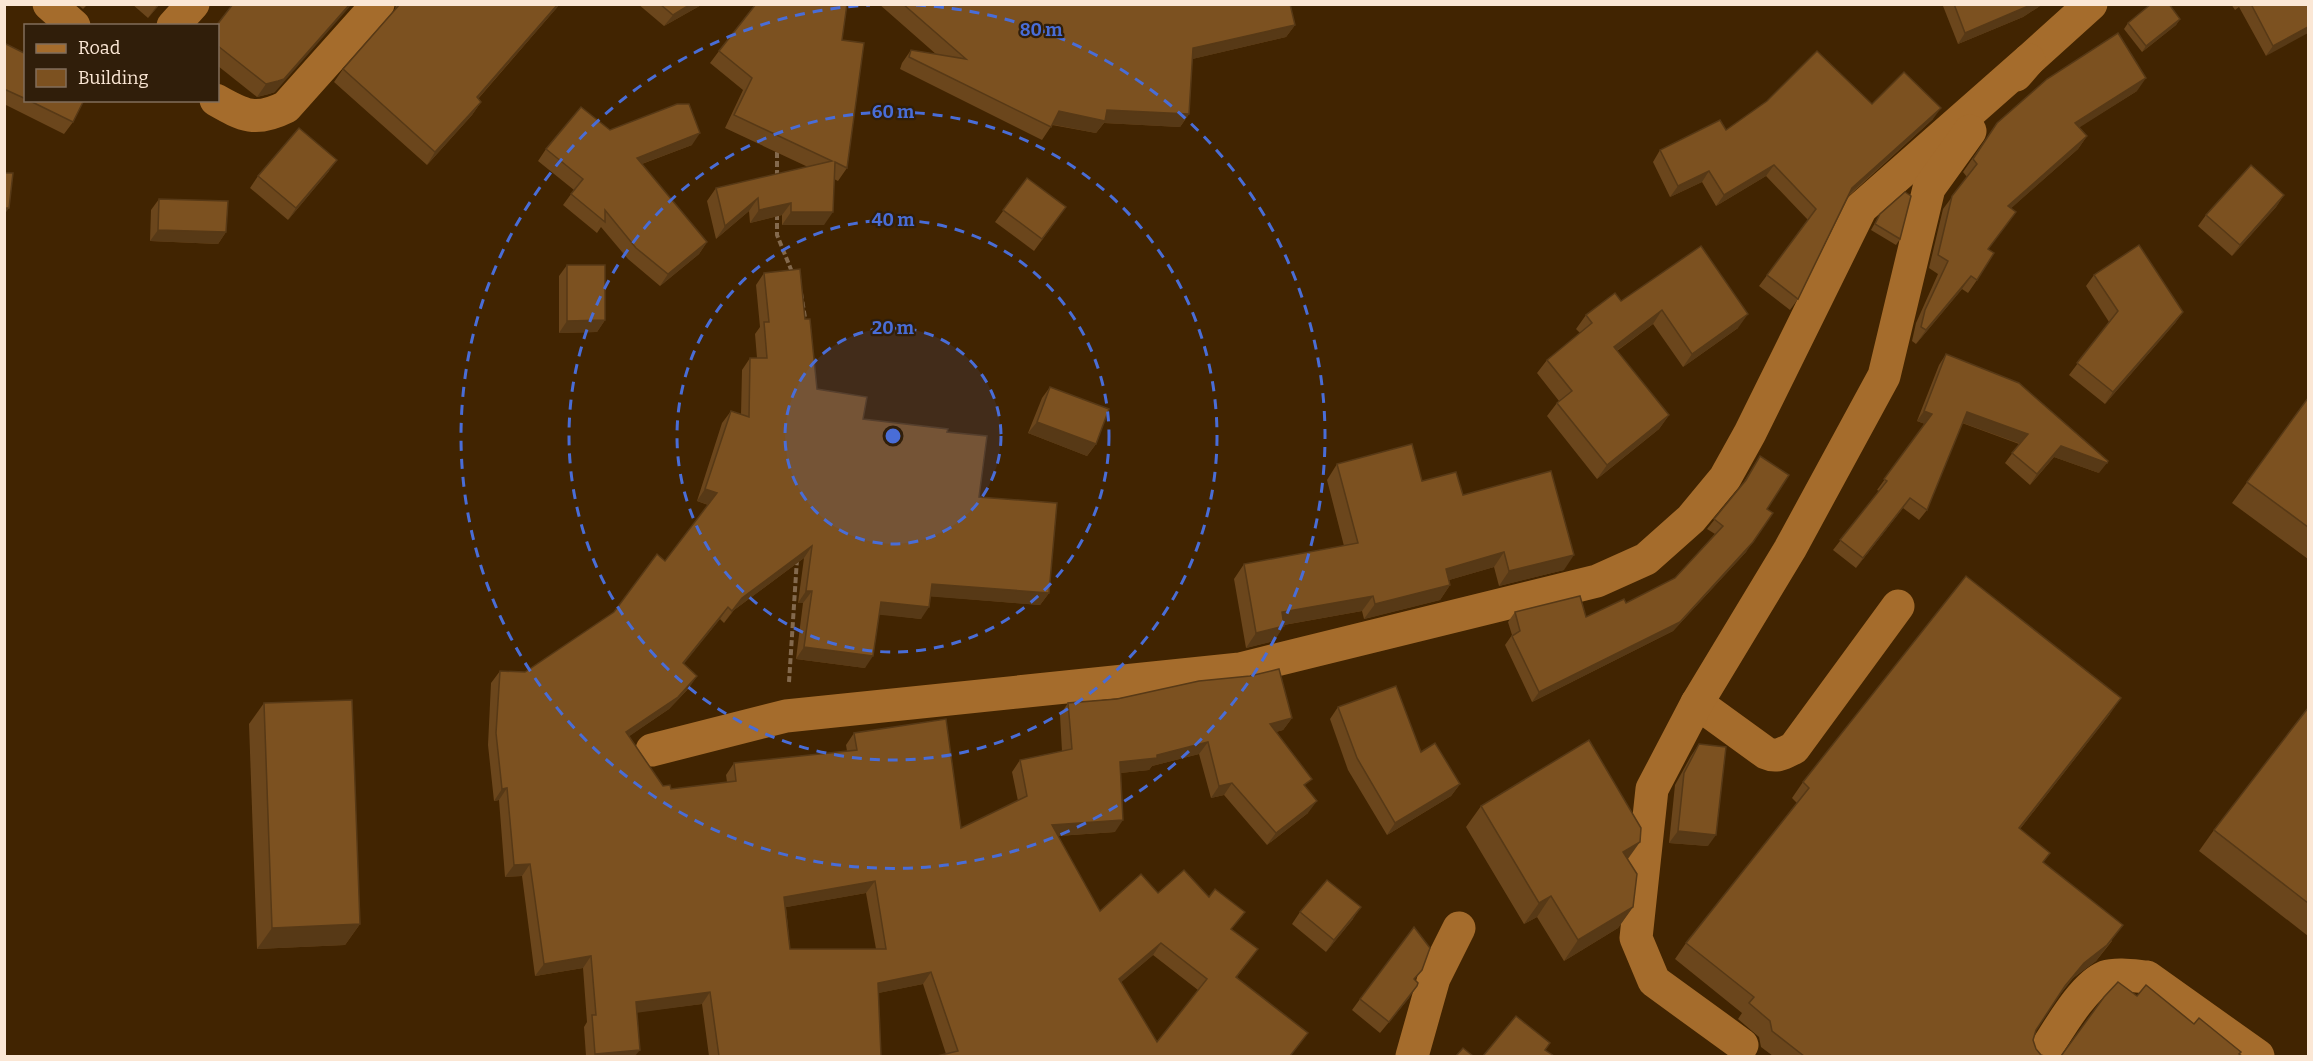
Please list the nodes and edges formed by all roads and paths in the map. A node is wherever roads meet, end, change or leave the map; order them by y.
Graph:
1 (49, 4) edge
2 (193, 4) edge
3 (378, 4) edge
4 (2091, 4) edge
5 (73, 24) edge
6 (175, 24) edge
7 (2029, 60) junction
8 (219, 102) edge
9 (777, 144) edge
10 (777, 178) edge
11 (777, 212) edge
12 (794, 277) edge
13 (798, 288) edge
14 (807, 332) edge
15 (795, 555) edge
16 (1898, 606) dead end
17 (1697, 703) junction
18 (786, 716) junction
19 (652, 750) dead end
20 (1459, 928) dead end
21 (1742, 1045) dead end
22 (1412, 1056) edge
23 (2042, 1056) edge
24 (2253, 1056) edge

1 - 5 street
2 - 6 street
3 - 8 street
4 - 7 street
7 - 17 street
7 - 18 street
9 - 10 path
11 - 12 path
13 - 14 path
15 - 18 path
16 - 17 street
17 - 21 street
18 - 19 street
20 - 22 street
23 - 24 street

